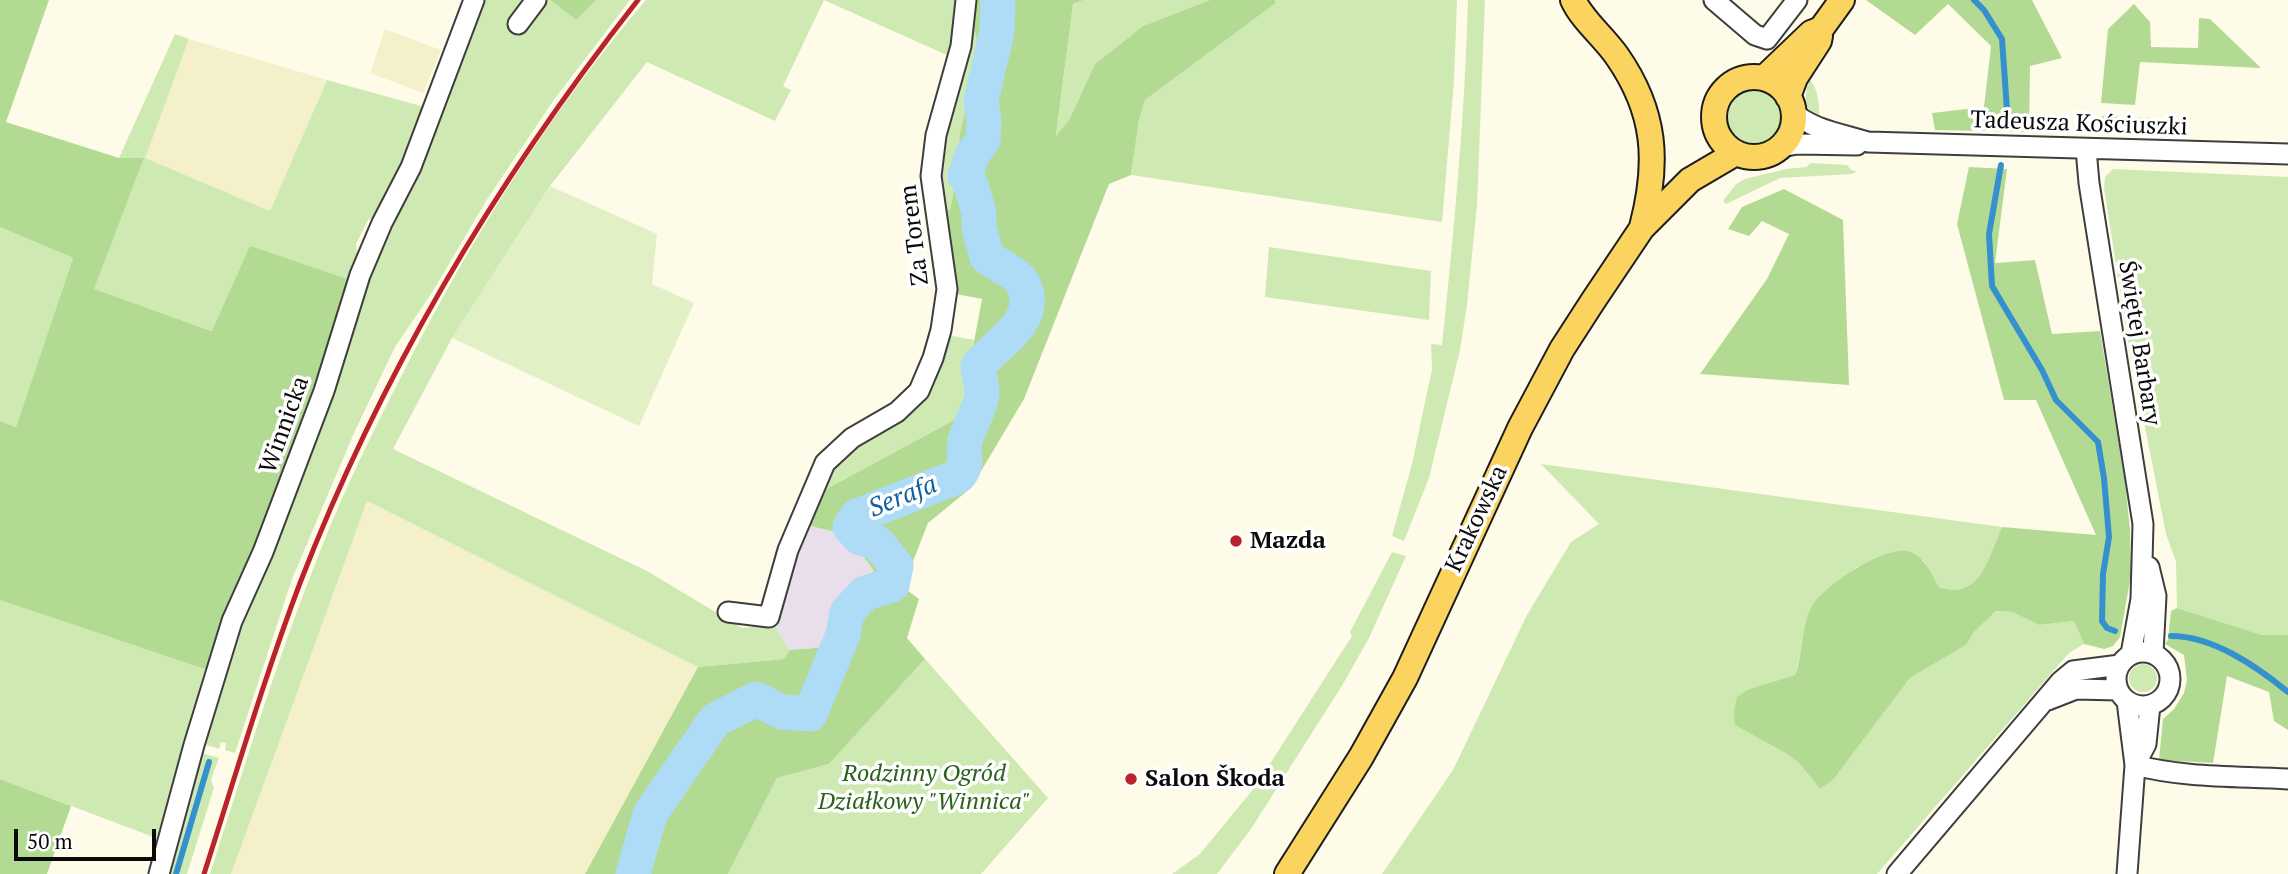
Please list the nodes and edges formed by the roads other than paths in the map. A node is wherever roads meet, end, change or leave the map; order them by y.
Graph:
1 (474, 0) edge
2 (966, 0) edge
3 (1573, 0) edge
4 (1714, 0) edge
5 (1797, 0) edge
6 (1842, 0) edge
7 (1821, 29) junction
8 (1764, 78) junction
9 (1791, 104) junction
10 (1716, 132) junction
11 (1868, 142) junction
12 (1780, 147) junction
13 (2086, 149) junction
14 (1736, 153) junction
15 (2288, 154) edge
16 (1690, 180) junction
17 (1642, 228) junction
18 (2144, 545) junction
19 (728, 612) dead end
20 (2153, 653) junction
21 (2125, 659) junction
22 (2123, 695) junction
23 (2043, 701) junction
24 (2150, 705) junction
25 (2135, 765) junction
26 (2288, 779) edge
27 (159, 874) edge
28 (1287, 874) edge
29 (1897, 874) edge
30 (2127, 874) edge

1 - 27 street, Winnicka
2 - 19 street, Za Torem
3 - 17 main road
4 - 5 street
6 - 7 main road
7 - 8 main road
7 - 9 main road
8 - 9 main road
8 - 10 main road
9 - 11 street, Tadeusza Kościuszki
9 - 12 main road
10 - 14 main road
10 - 16 main road, Krakowska
11 - 12 street, Tadeusza Kościuszki
11 - 13 street, Tadeusza Kościuszki
12 - 14 main road
13 - 15 street, Tadeusza Kościuszki
13 - 18 street, Świętej Barbary
14 - 16 main road, Krakowska
16 - 17 main road, Krakowska
17 - 28 main road, Krakowska
18 - 20 street, Świętej Barbary
18 - 21 street, Świętej Barbary
20 - 21 street
20 - 24 street
21 - 22 street
21 - 23 street
22 - 23 street
22 - 24 street
22 - 25 street
23 - 29 street
24 - 25 street
25 - 26 street
25 - 30 street

